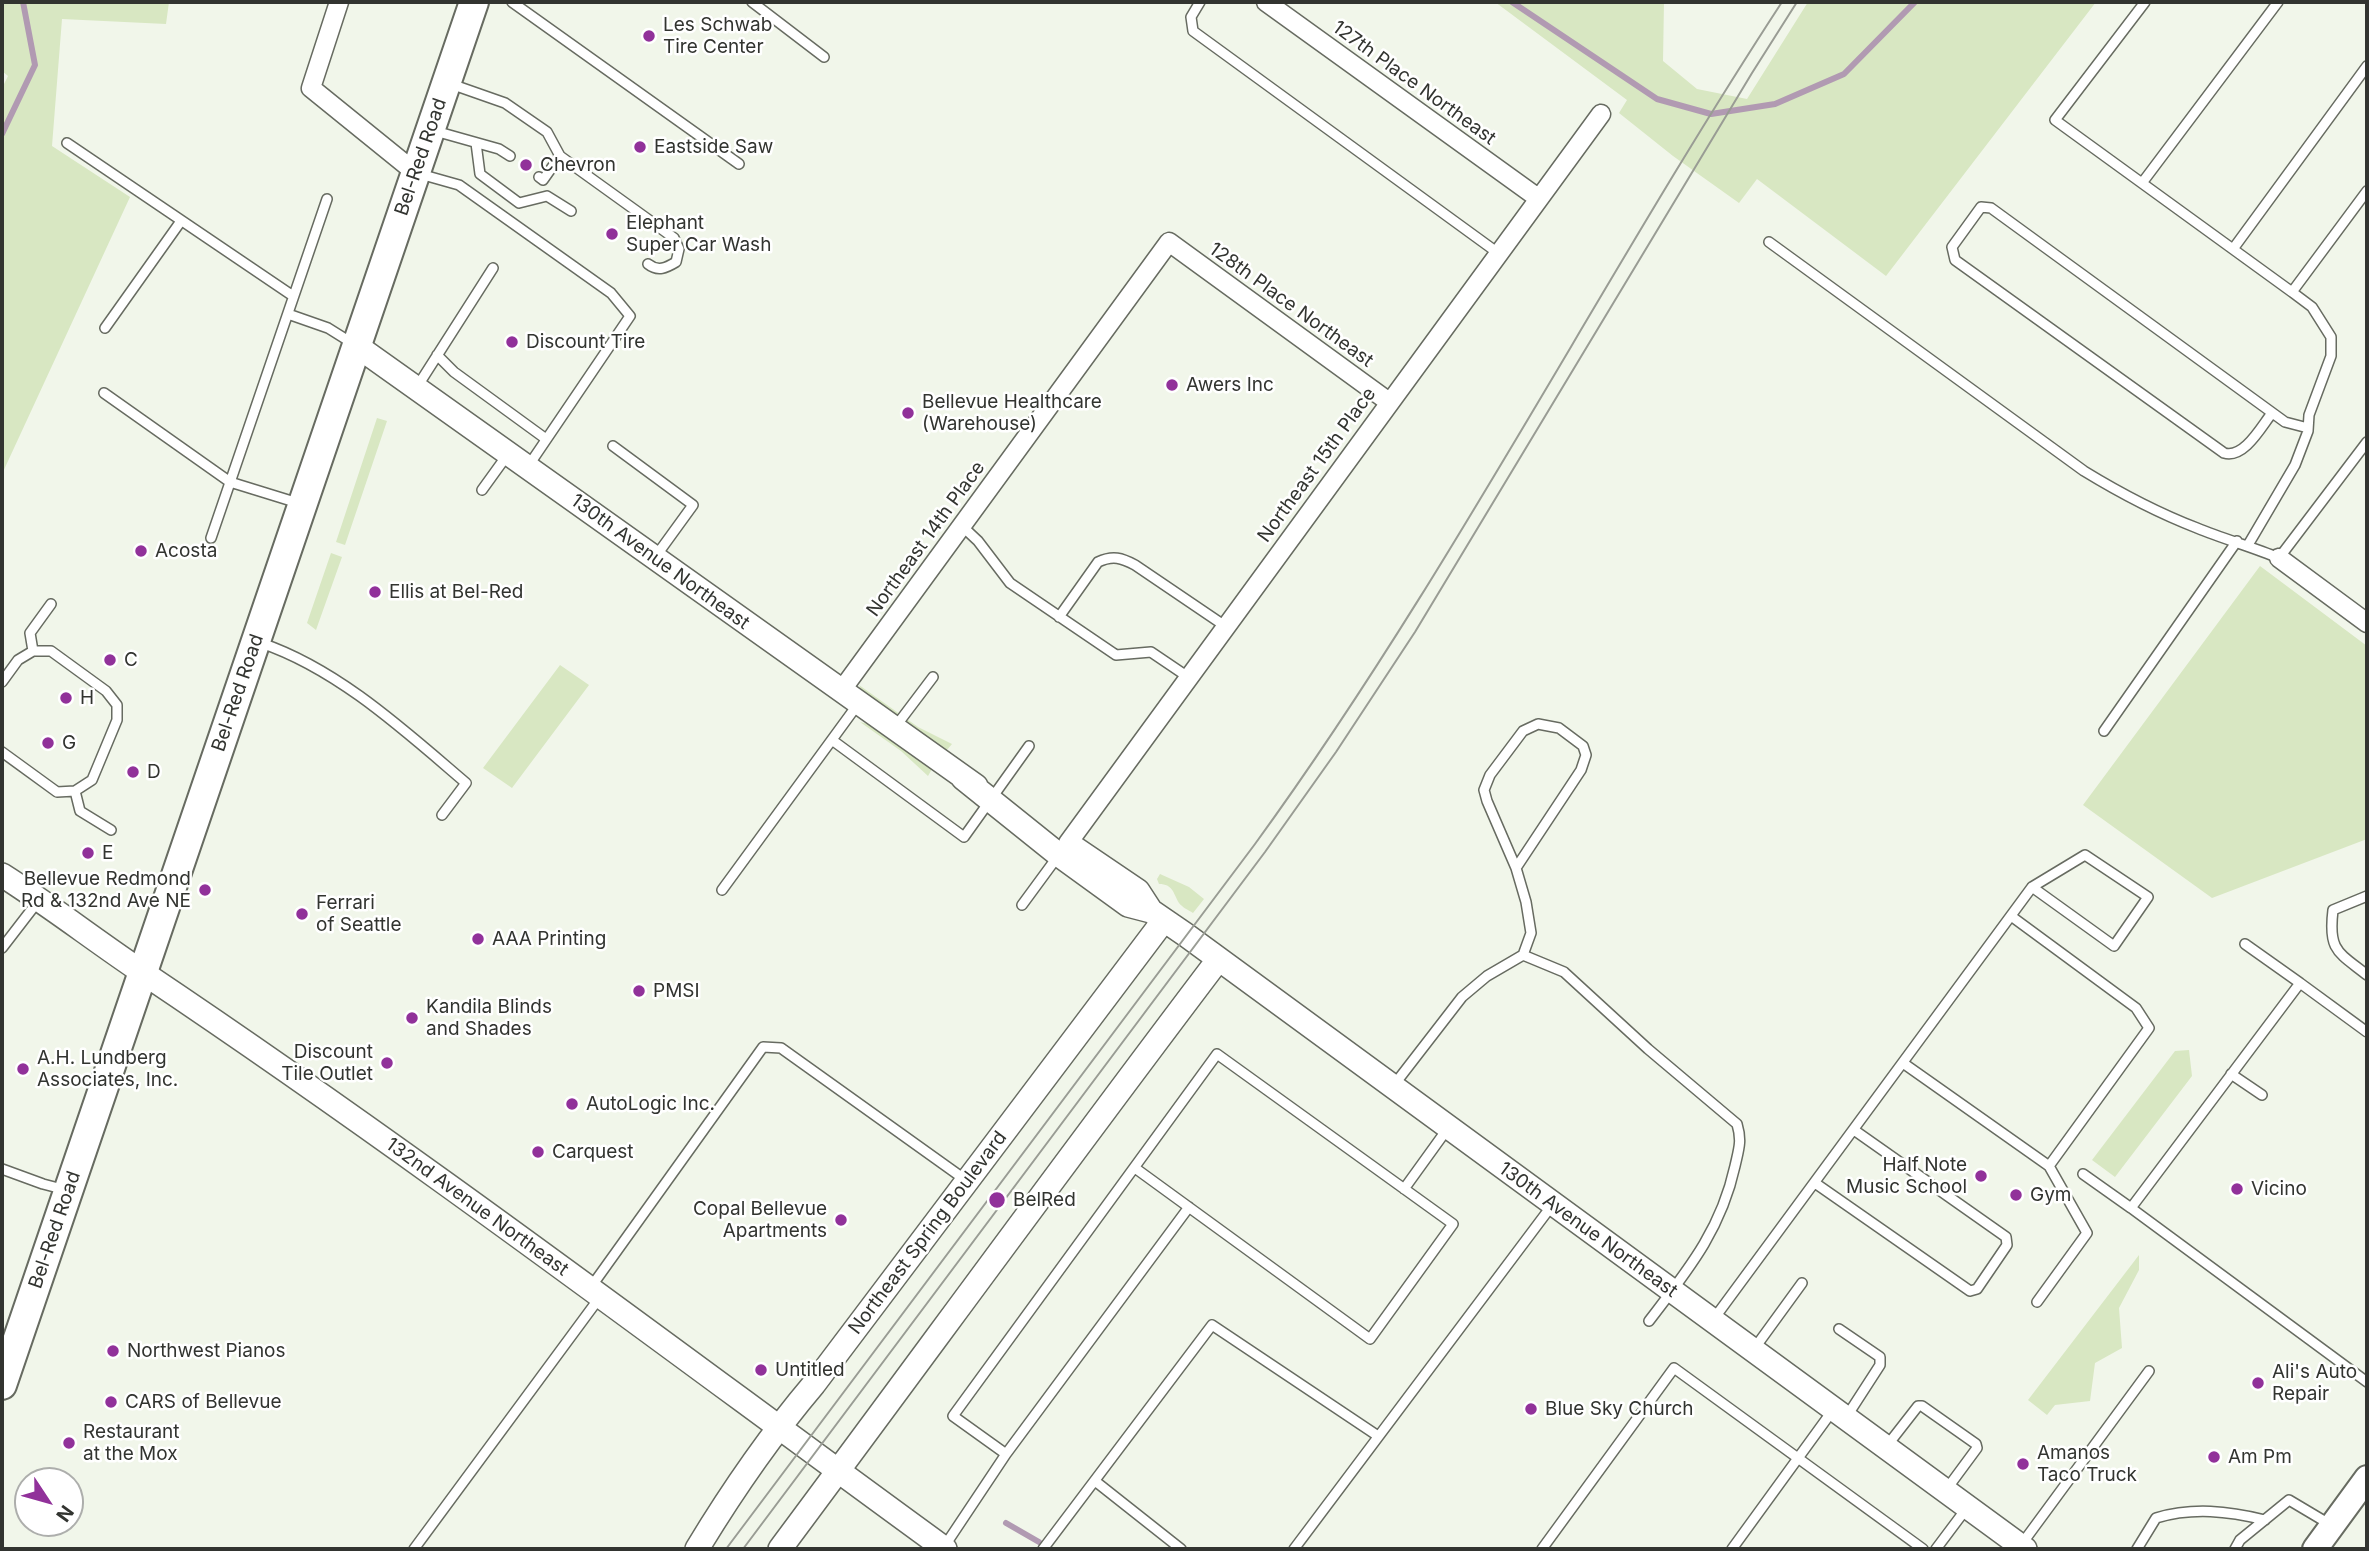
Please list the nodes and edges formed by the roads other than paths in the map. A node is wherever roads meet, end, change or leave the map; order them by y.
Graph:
1 (339, 2) edge
2 (474, 2) edge
3 (512, 2) edge
4 (752, 2) edge
5 (1200, 2) edge
6 (1266, 2) edge
7 (2145, 2) edge
8 (2278, 2) edge
9 (824, 57) dead end
10 (2367, 66) edge
11 (447, 83) junction
12 (1601, 114) dead end
13 (431, 130) junction
14 (67, 143) dead end
15 (476, 143) junction
16 (509, 156) dead end
17 (560, 156) junction
18 (739, 164) dead end
19 (416, 173) junction
20 (539, 177) dead end
21 (2142, 183) junction
22 (2367, 191) edge
23 (1538, 198) junction
24 (327, 199) dead end
25 (571, 211) dead end
26 (181, 221) junction
27 (1169, 242) joint
28 (1769, 242) dead end
29 (2233, 249) junction
30 (1498, 253) junction
31 (648, 264) dead end
32 (492, 268) dead end
33 (2292, 292) junction
34 (293, 296) junction
35 (288, 314) junction
36 (105, 328) dead end
37 (357, 346) junction
38 (437, 355) junction
39 (416, 387) junction
40 (104, 393) dead end
41 (1389, 402) junction
42 (2272, 413) junction
43 (2308, 428) junction
44 (546, 439) junction
45 (2367, 442) edge
46 (613, 446) dead end
47 (509, 453) junction
48 (527, 466) junction
49 (230, 481) junction
50 (482, 490) dead end
51 (303, 504) junction
52 (961, 526) junction
53 (211, 538) dead end
54 (2237, 541) junction
55 (2248, 545) junction
56 (655, 558) junction
57 (2279, 558) junction
58 (51, 604) dead end
59 (1059, 617) junction
60 (2367, 623) edge
61 (1225, 626) junction
62 (256, 642) junction
63 (33, 651) junction
64 (933, 677) dead end
65 (1188, 677) junction
66 (2, 682) edge
67 (850, 698) junction
68 (894, 729) junction
69 (2104, 731) dead end
70 (832, 740) junction
71 (1029, 746) dead end
72 (2, 752) edge
73 (75, 791) junction
74 (991, 798) junction
75 (442, 815) dead end
76 (111, 830) dead end
77 (1063, 849) junction
78 (1516, 868) junction
79 (2, 875) edge
80 (2032, 887) junction
81 (722, 890) dead end
82 (2367, 896) edge
83 (40, 899) junction
84 (1023, 905) dead end
85 (1158, 915) junction
86 (2011, 916) junction
87 (2245, 944) dead end
88 (2, 948) edge
89 (1523, 955) junction
90 (1218, 960) junction
91 (142, 972) junction
92 (2367, 975) edge
93 (2300, 983) junction
94 (2367, 1032) edge
95 (1903, 1063) junction
96 (2231, 1074) junction
97 (1393, 1086) junction
98 (2262, 1095) dead end
99 (1448, 1127) junction
100 (1854, 1130) junction
101 (2049, 1166) junction
102 (1135, 1168) junction
103 (2, 1169) edge
104 (2082, 1174) dead end
105 (967, 1181) junction
106 (1815, 1183) junction
107 (1404, 1189) junction
108 (68, 1190) junction
109 (1553, 1204) junction
110 (1189, 1208) junction
111 (2131, 1208) junction
112 (1802, 1283) dead end
113 (596, 1292) junction
114 (1672, 1292) junction
115 (2037, 1302) dead end
116 (1649, 1321) dead end
117 (1712, 1322) junction
118 (1839, 1329) dead end
119 (1753, 1350) junction
120 (2149, 1371) dead end
121 (2367, 1382) edge
122 (2, 1385) edge
123 (1840, 1413) junction
124 (778, 1427) junction
125 (1378, 1436) junction
126 (1886, 1448) junction
127 (1006, 1454) junction
128 (1798, 1458) junction
129 (839, 1471) junction
130 (2367, 1478) edge
131 (1095, 1481) junction
132 (1945, 1492) junction
133 (1967, 1508) junction
134 (2264, 1520) junction
135 (2332, 1526) junction
136 (2022, 1548) edge
137 (414, 1549) edge
138 (696, 1549) edge
139 (780, 1549) edge
140 (944, 1549) edge
141 (1043, 1549) edge
142 (1181, 1549) edge
143 (1294, 1549) edge
144 (1542, 1549) edge
145 (1732, 1549) edge
146 (1923, 1549) edge
147 (1936, 1549) edge
148 (2137, 1549) edge
149 (2235, 1549) edge
150 (2315, 1549) edge

1 - 19 street
2 - 11 main road, Bel-Red Road
3 - 18 lane
4 - 9 lane
5 - 30 lane
6 - 23 street, 127th Place Northeast
7 - 21 lane
8 - 21 lane
10 - 29 lane
11 - 13 main road, Bel-Red Road
11 - 17 lane
12 - 23 street, Northeast 15th Place
13 - 15 lane
13 - 19 main road, Bel-Red Road
14 - 26 lane
15 - 16 lane
15 - 25 lane
17 - 20 lane
17 - 31 lane
19 - 37 main road, Bel-Red Road
19 - 44 lane
21 - 29 lane
22 - 33 lane
23 - 30 street, Northeast 15th Place
24 - 34 lane
26 - 34 lane
26 - 36 lane
27 - 41 street, 128th Place Northeast
27 - 52 street, Northeast 14th Place
28 - 54 lane
29 - 33 lane
30 - 41 street, Northeast 15th Place
32 - 38 lane
33 - 43 lane
34 - 35 lane
35 - 37 lane
35 - 49 lane
37 - 39 street, 130th Avenue Northeast
37 - 51 main road, Bel-Red Road
38 - 39 lane
38 - 44 lane
39 - 47 street, 130th Avenue Northeast
40 - 49 lane
41 - 61 street, Northeast 15th Place
42 - 42 lane
42 - 43 lane
43 - 55 lane
44 - 48 lane
45 - 57 lane
46 - 56 lane
47 - 48 street, 130th Avenue Northeast
47 - 50 lane
48 - 56 street, 130th Avenue Northeast
49 - 51 lane
49 - 53 lane
51 - 62 main road, Bel-Red Road
52 - 59 lane
52 - 67 street, Northeast 14th Place
54 - 55 lane
54 - 69 lane
55 - 57 lane
56 - 67 street, 130th Avenue Northeast
57 - 60 street
58 - 63 lane
59 - 61 lane
59 - 65 lane
61 - 65 street, Northeast 15th Place
62 - 75 lane
62 - 91 main road, Bel-Red Road
63 - 66 lane
63 - 73 lane
64 - 68 lane
65 - 77 street, Northeast 15th Place
67 - 68 street, 130th Avenue Northeast
67 - 70 lane
68 - 74 street, 130th Avenue Northeast
70 - 74 lane
70 - 81 lane
71 - 74 lane
72 - 73 lane
73 - 76 lane
74 - 77 street, 130th Avenue Northeast
77 - 84 lane
77 - 85 street, 130th Avenue Northeast
78 - 78 lane
78 - 89 lane
79 - 83 street, 132nd Avenue Northeast
80 - 80 lane
80 - 86 lane
82 - 92 lane
83 - 88 lane
83 - 91 street, 132nd Avenue Northeast
85 - 90 street, 130th Avenue Northeast
85 - 105 street, Northeast Spring Boulevard
86 - 95 lane
86 - 101 lane
87 - 93 lane
89 - 97 lane
89 - 114 lane
90 - 97 street, 130th Avenue Northeast
90 - 129 street
91 - 108 main road, Bel-Red Road
91 - 113 street, 132nd Avenue Northeast
93 - 94 lane
93 - 96 lane
95 - 100 lane
95 - 101 lane
96 - 98 lane
96 - 111 lane
97 - 99 street, 130th Avenue Northeast
99 - 107 lane
99 - 109 street, 130th Avenue Northeast
100 - 106 lane
100 - 106 lane
101 - 115 lane
102 - 107 lane
102 - 110 lane
102 - 127 lane
103 - 108 lane
104 - 111 lane
105 - 113 lane
105 - 124 street, Northeast Spring Boulevard
106 - 117 lane
107 - 110 lane
108 - 122 main road, Bel-Red Road
109 - 114 street, 130th Avenue Northeast
109 - 125 lane
110 - 127 lane
111 - 121 lane
112 - 119 lane
113 - 124 street, 132nd Avenue Northeast
113 - 137 lane
114 - 116 lane
114 - 117 street, 130th Avenue Northeast
117 - 119 street, 130th Avenue Northeast
118 - 123 lane
119 - 123 street, 130th Avenue Northeast
120 - 136 lane
123 - 126 street, 130th Avenue Northeast
123 - 128 lane
124 - 129 street, 132nd Avenue Northeast
124 - 138 street, Northeast Spring Boulevard
125 - 131 lane
125 - 143 lane
126 - 132 street, 130th Avenue Northeast
126 - 132 lane
127 - 140 lane
128 - 144 lane
128 - 145 lane
128 - 146 lane
129 - 139 street
129 - 140 street, 132nd Avenue Northeast
130 - 135 main road
131 - 141 lane
131 - 142 lane
132 - 133 street, 130th Avenue Northeast
133 - 136 street, 130th Avenue Northeast
133 - 147 lane
134 - 135 lane
134 - 148 lane
134 - 149 lane
135 - 150 main road

